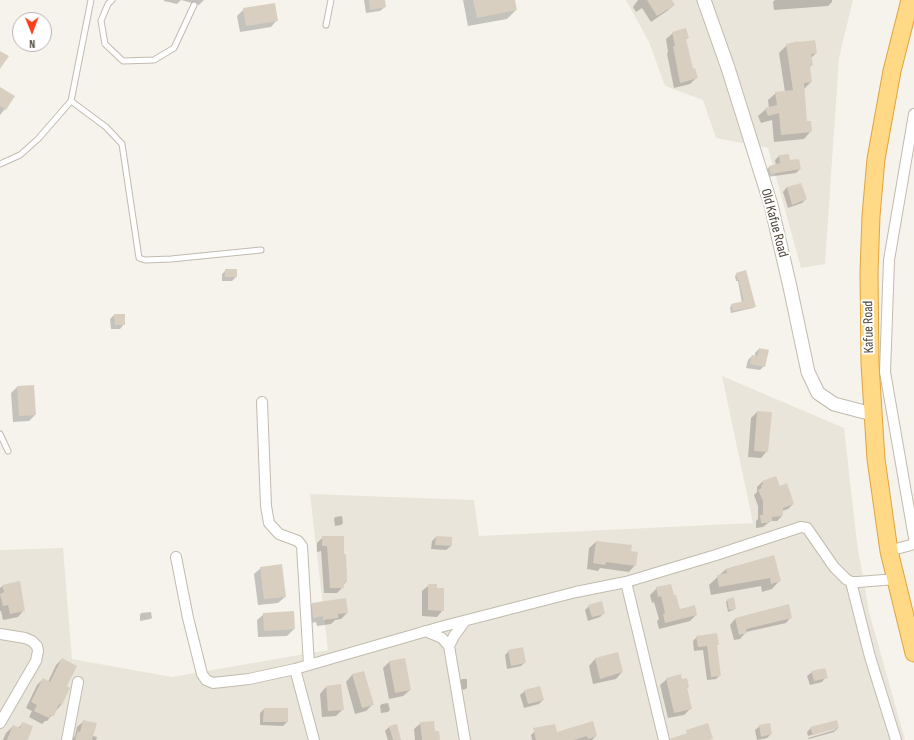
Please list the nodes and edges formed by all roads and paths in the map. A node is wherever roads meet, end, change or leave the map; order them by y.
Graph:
1 (91, 0) edge
2 (112, 0) edge
3 (331, 0) edge
4 (704, 0) edge
5 (910, 0) edge
6 (194, 4) dead end
7 (326, 26) dead end
8 (71, 100) junction
9 (914, 114) edge
10 (0, 164) edge
11 (261, 250) dead end
12 (262, 402) dead end
13 (872, 414) junction
14 (0, 434) edge
15 (8, 451) dead end
16 (914, 538) edge
17 (914, 544) edge
18 (889, 551) junction
19 (176, 557) dead end
20 (896, 579) junction
21 (626, 582) junction
22 (851, 582) junction
23 (465, 621) junction
24 (425, 631) junction
25 (0, 634) edge
26 (449, 646) junction
27 (914, 653) edge
28 (309, 665) junction
29 (295, 669) junction
30 (78, 682) dead end
31 (0, 723) edge
32 (67, 740) edge
33 (314, 740) edge
34 (465, 740) edge
35 (664, 740) edge
36 (896, 740) edge

1 - 8 lane
2 - 6 lane
3 - 7 lane
4 - 13 street, Old Kafue Road
5 - 13 highway, Kafue Road
8 - 10 lane
8 - 11 lane
9 - 16 street
12 - 28 street
13 - 18 highway, Kafue Road
14 - 15 lane
17 - 18 street
18 - 20 highway, Kafue Road
19 - 29 street
20 - 22 street
20 - 27 highway, Kafue Road
21 - 22 street
21 - 23 street
21 - 35 street
22 - 36 street
23 - 24 street
23 - 26 street
24 - 26 street
24 - 28 street
25 - 31 street
26 - 34 street
28 - 29 street
29 - 33 street
30 - 32 street

